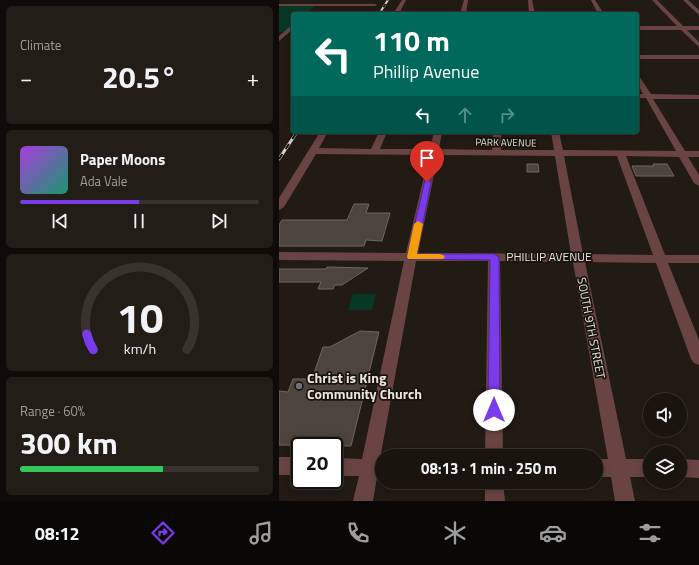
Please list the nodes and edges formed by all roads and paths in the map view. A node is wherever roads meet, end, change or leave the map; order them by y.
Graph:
1 (282, 0) edge
2 (321, 0) edge
3 (404, 0) edge
4 (466, 0) edge
5 (530, 0) edge
6 (593, 0) edge
7 (654, 0) edge
8 (685, 0) edge
9 (279, 3) edge
10 (316, 5) junction
11 (375, 5) dead end
12 (311, 9) dead end
13 (397, 12) edge
14 (463, 12) edge
15 (532, 12) edge
16 (600, 12) edge
17 (699, 13) edge
18 (639, 28) edge
19 (681, 28) junction
20 (699, 28) edge
21 (279, 32) edge
22 (290, 32) edge
23 (279, 39) edge
24 (699, 45) edge
25 (639, 57) edge
26 (699, 57) edge
27 (639, 80) edge
28 (639, 96) edge
29 (649, 96) junction
30 (699, 97) edge
31 (323, 134) edge
32 (382, 134) edge
33 (438, 134) edge
34 (497, 134) edge
35 (555, 134) edge
36 (313, 151) junction
37 (374, 152) junction
38 (433, 152) junction
39 (496, 152) junction
40 (560, 153) junction
41 (620, 153) junction
42 (682, 154) junction
43 (699, 154) edge
44 (699, 183) edge
45 (279, 207) edge
46 (279, 256) edge
47 (411, 257) junction
48 (494, 257) junction
49 (578, 258) junction
50 (660, 258) junction
51 (699, 259) edge
52 (699, 359) edge
53 (379, 449) edge
54 (494, 449) edge
55 (279, 466) edge
56 (291, 466) edge
57 (343, 467) edge
58 (375, 468) edge
59 (603, 468) edge
60 (618, 468) junction
61 (643, 468) edge
62 (687, 468) edge
63 (699, 468) edge
64 (375, 471) edge
65 (494, 489) edge
66 (363, 501) edge
67 (495, 501) edge
68 (625, 501) edge

1 - 9 street
2 - 10 street
3 - 13 street
4 - 14 street
5 - 15 street
6 - 16 street
7 - 19 street
8 - 17 street
9 - 10 street
10 - 11 street
10 - 12 street
18 - 19 street
19 - 20 street
19 - 24 street
21 - 22 street
22 - 23 street
25 - 26 street
27 - 29 street
28 - 29 street
29 - 30 street
29 - 42 street
31 - 36 street
32 - 37 street
33 - 38 street
34 - 39 street
35 - 40 street, SOUTH 9TH STREET
36 - 37 street, PARK AVENUE
36 - 45 street
37 - 38 street, PARK AVENUE
38 - 39 street, PARK AVENUE
38 - 47 street
39 - 40 street, PARK AVENUE
40 - 41 street, PARK AVENUE
40 - 49 street, SOUTH 9TH STREET
41 - 42 street, PARK AVENUE
41 - 50 street
42 - 43 street, PARK AVENUE
42 - 44 street
46 - 47 street, PHILLIP AVENUE
47 - 48 street, PHILLIP AVENUE
47 - 53 street
48 - 49 street, PHILLIP AVENUE
48 - 54 street
49 - 50 street, PHILLIP AVENUE
49 - 60 street, SOUTH 9TH STREET
50 - 51 street, PHILLIP AVENUE
50 - 52 street
55 - 56 street
57 - 58 street
59 - 60 street
60 - 61 street
60 - 68 street, SOUTH 9TH STREET
62 - 63 street
64 - 66 street
65 - 67 street

